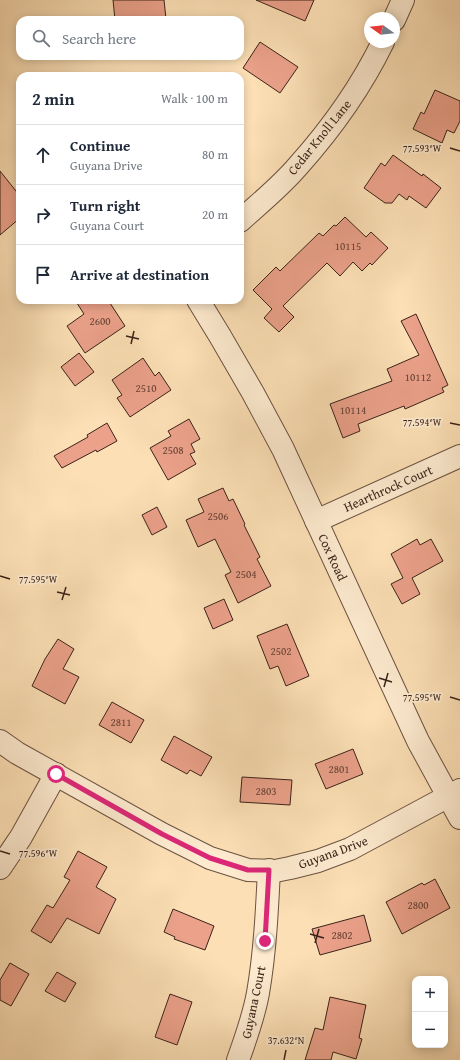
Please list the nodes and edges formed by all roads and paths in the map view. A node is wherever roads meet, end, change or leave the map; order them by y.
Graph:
1 (403, 0) edge
2 (398, 12) edge
3 (380, 48) edge
4 (244, 217) edge
5 (200, 304) edge
6 (460, 456) edge
7 (316, 521) junction
8 (0, 741) edge
9 (56, 774) junction
10 (454, 793) edge
11 (460, 818) edge
12 (0, 868) edge
13 (269, 870) junction
14 (238, 1060) edge

1 - 2 street
3 - 4 street, Cedar Knoll Lane
5 - 7 street, Cox Road
6 - 7 street, Hearthrock Court
7 - 10 street, Cox Road
8 - 9 street, Guyana Drive
9 - 12 street
9 - 13 street, Guyana Drive
10 - 11 street, Cox Road
10 - 13 street, Guyana Drive
13 - 14 street, Guyana Court

